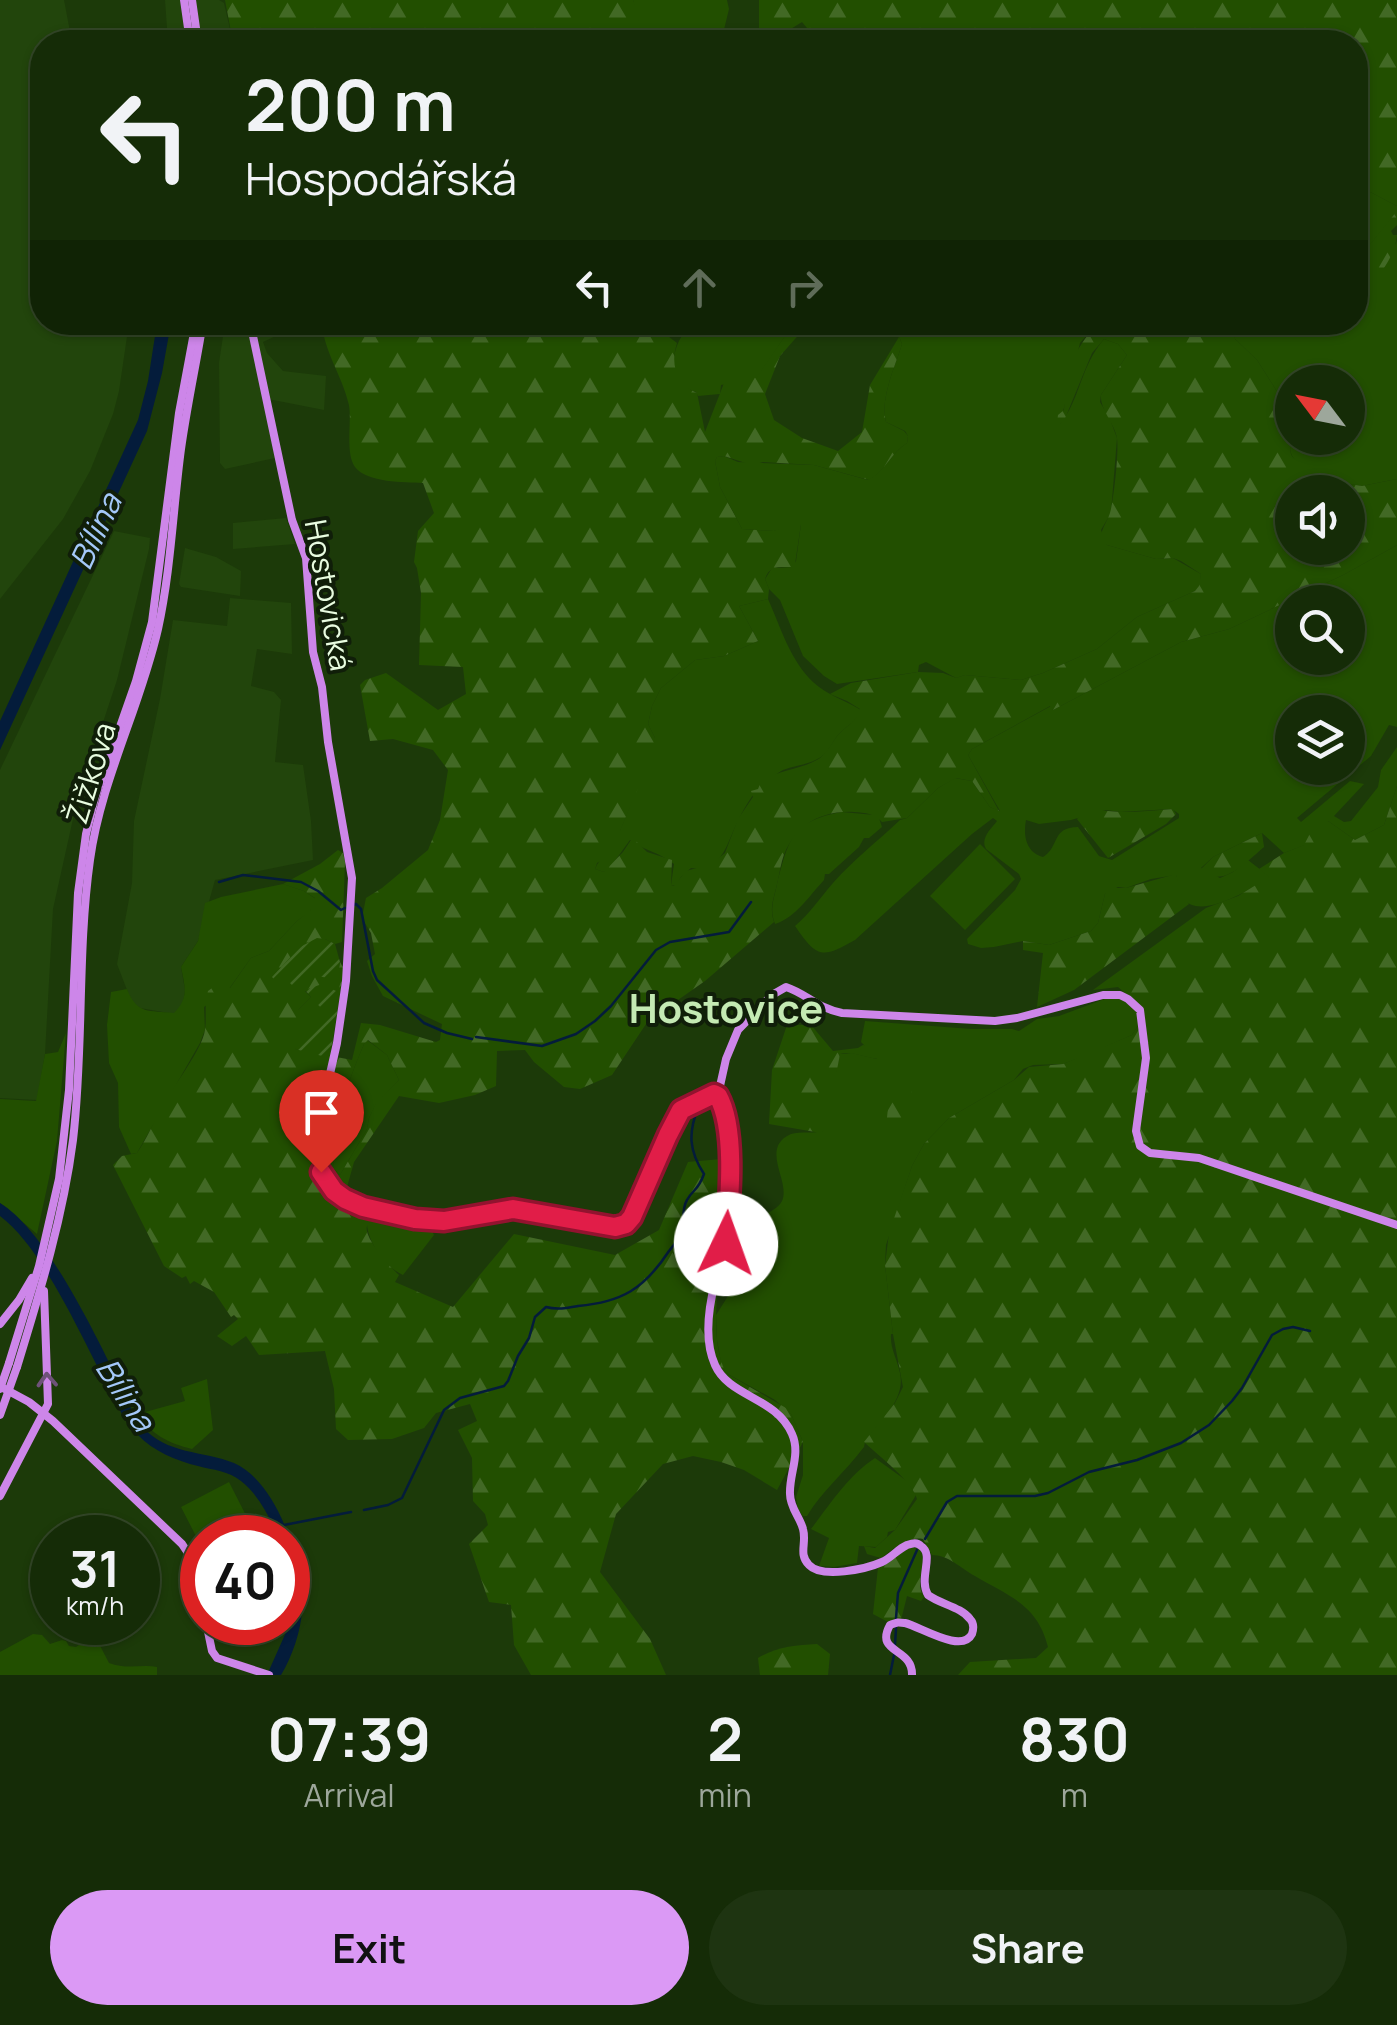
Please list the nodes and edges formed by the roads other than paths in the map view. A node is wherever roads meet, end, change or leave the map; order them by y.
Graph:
1 (184, 0) edge
2 (192, 0) edge
3 (191, 30) edge
4 (193, 30) edge
5 (197, 335) edge
6 (198, 335) edge
7 (253, 335) edge
8 (718, 1096) junction
9 (1397, 1225) edge
10 (39, 1266) junction
11 (45, 1276) junction
12 (0, 1324) edge
13 (13, 1365) junction
14 (0, 1388) edge
15 (44, 1414) junction
16 (0, 1415) edge
17 (0, 1496) edge
18 (180, 1542) edge
19 (211, 1645) edge
20 (264, 1674) edge
21 (912, 1675) edge

1 - 3 street
2 - 4 street
5 - 10 street, Žižkova
6 - 11 street, Žižkova
7 - 8 street, Hostovická
8 - 9 street
8 - 21 street
10 - 12 street
10 - 13 street, Žižkova
11 - 13 street
15 -> 11 street
13 - 14 street, bridge
13 - 16 street, bridge
14 - 15 street
15 - 17 street
15 - 18 street
19 - 20 street

